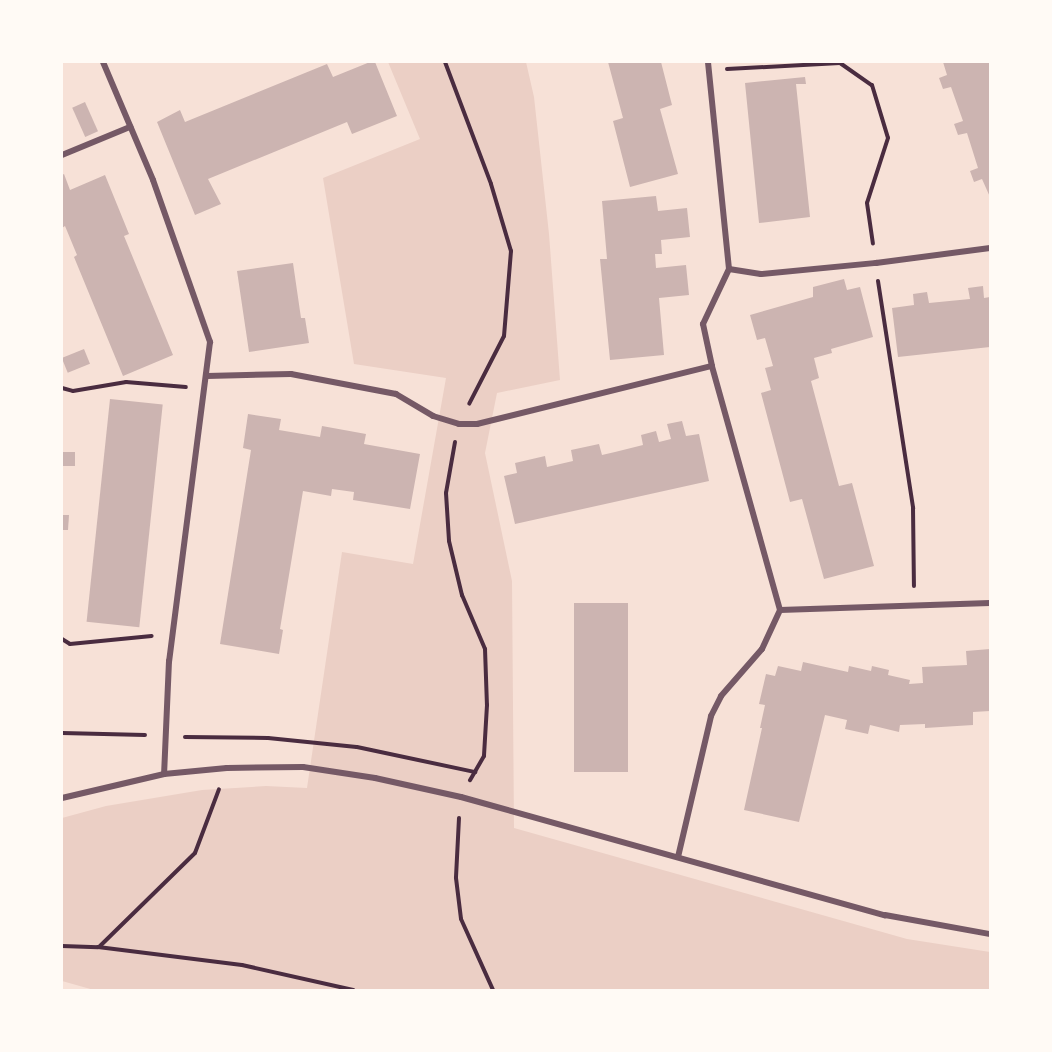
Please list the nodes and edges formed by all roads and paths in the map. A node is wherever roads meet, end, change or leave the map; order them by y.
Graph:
1 (104, 62) edge
2 (445, 62) edge
3 (708, 62) edge
4 (130, 127) junction
5 (62, 154) edge
6 (990, 248) edge
7 (729, 269) junction
8 (712, 366) junction
9 (207, 376) junction
10 (62, 388) edge
11 (205, 388) junction
12 (459, 424) junction
13 (990, 603) edge
14 (780, 610) junction
15 (174, 634) junction
16 (62, 639) edge
17 (227, 768) junction
18 (165, 774) junction
19 (461, 797) junction
20 (62, 798) edge
21 (678, 857) junction
22 (990, 934) edge
23 (62, 946) edge
24 (98, 947) junction
25 (353, 990) edge
26 (493, 990) edge

1 - 4 street
2 - 12 path
3 - 7 street
4 - 5 street
4 - 9 street
6 - 7 street
7 - 8 street
8 - 12 street
8 - 14 street
9 - 11 street
9 - 12 street
10 - 11 path
11 - 15 street
12 - 19 path
13 - 14 street
14 - 21 street
15 - 16 path
15 - 18 street
17 - 18 street
17 - 19 street
17 - 24 path
18 - 20 street
19 - 21 street
19 - 26 path
21 - 22 street
23 - 24 path
24 - 25 path

